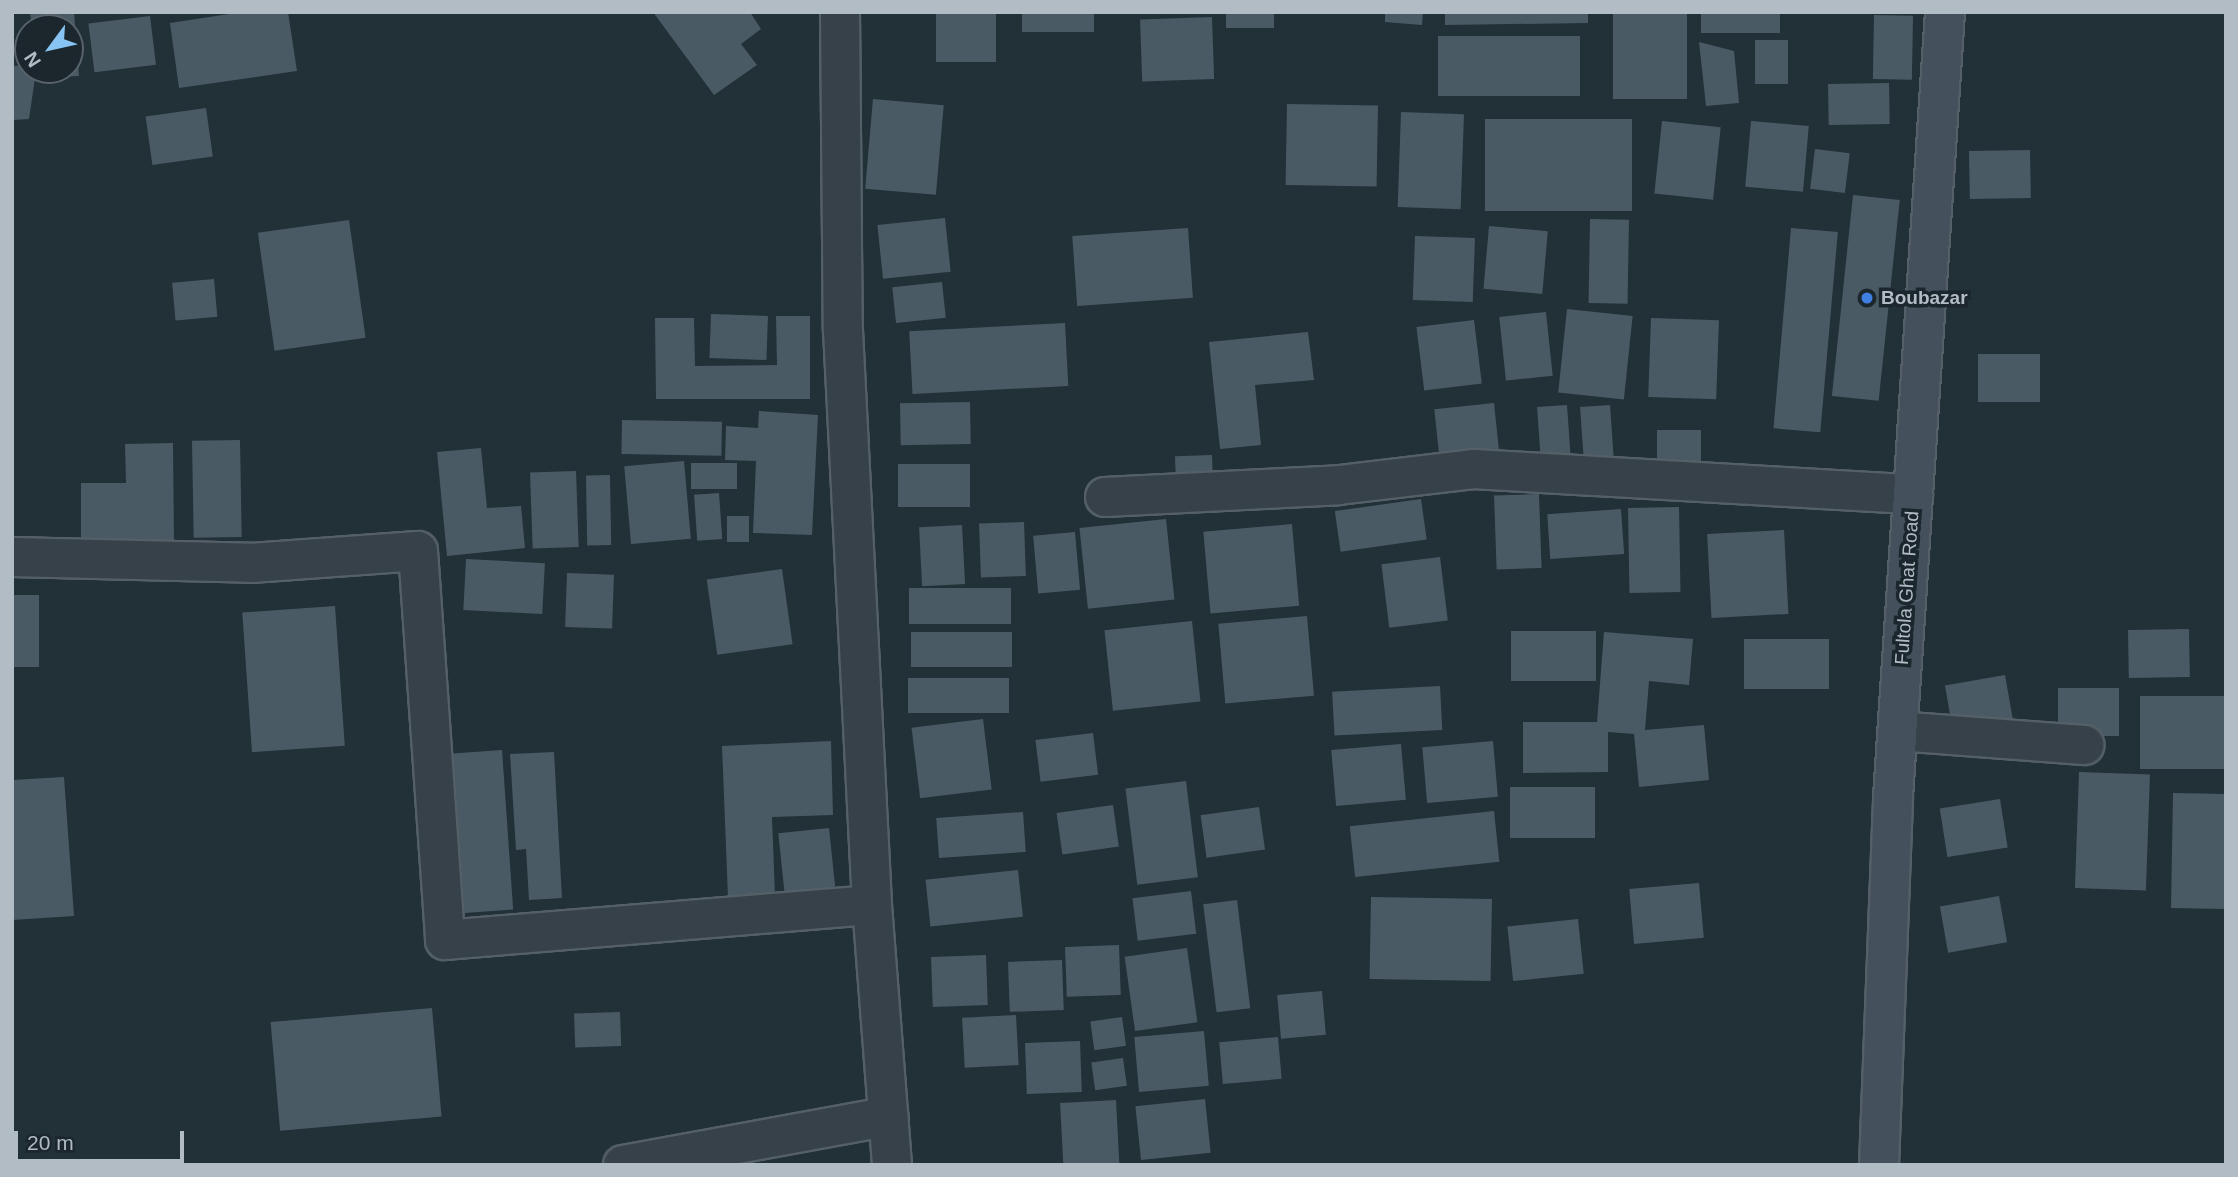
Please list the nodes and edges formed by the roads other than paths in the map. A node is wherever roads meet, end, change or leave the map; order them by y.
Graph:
1 (840, 12) edge
2 (1945, 12) edge
3 (1913, 494) junction
4 (1105, 497) dead end
5 (12, 557) edge
6 (1898, 731) junction
7 (2084, 746) dead end
8 (872, 905) junction
9 (889, 1116) junction
10 (623, 1165) edge
11 (892, 1165) edge
12 (1879, 1165) edge

1 - 8 street
2 - 3 street, Fultola Ghat Road
3 - 4 street
3 - 6 street, Fultola Ghat Road
5 - 8 street
6 - 7 street
6 - 12 street, Fultola Ghat Road
8 - 9 street
9 - 10 street
9 - 11 street

